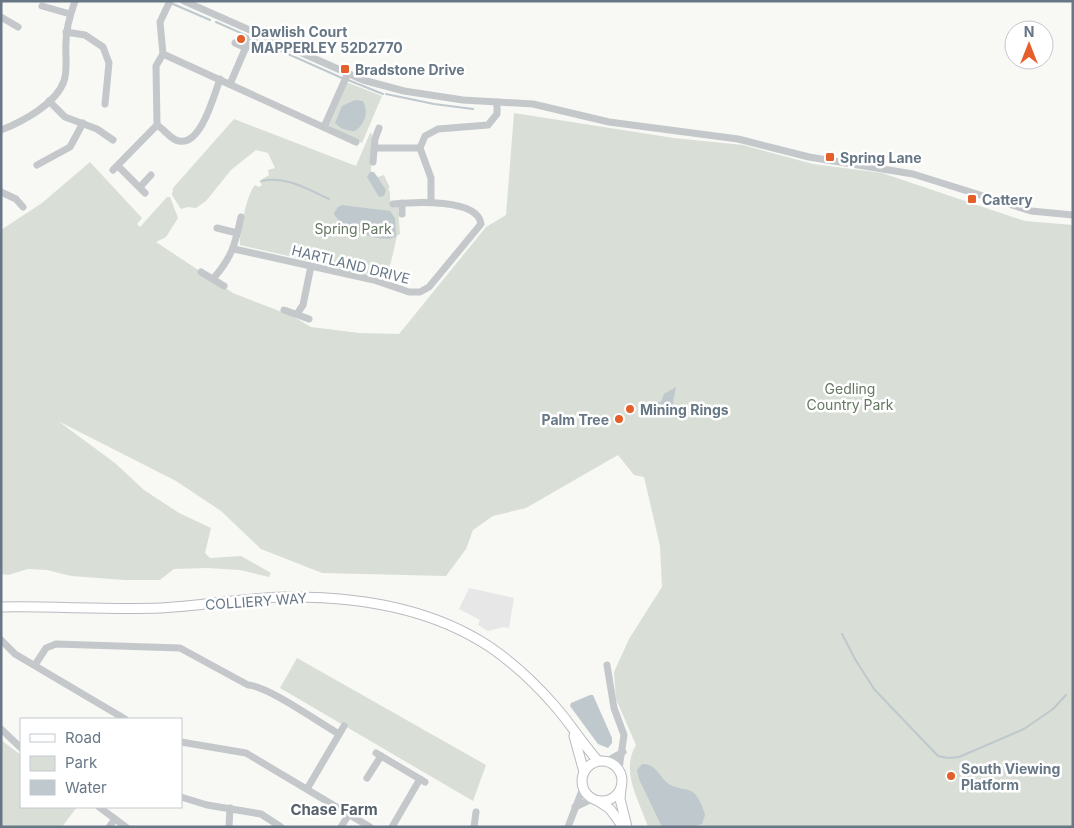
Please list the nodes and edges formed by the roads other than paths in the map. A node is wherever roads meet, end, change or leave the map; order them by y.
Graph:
1 (76, 1) edge
2 (170, 1) edge
3 (184, 1) edge
4 (51, 4) edge
5 (42, 6) dead end
6 (70, 14) junction
7 (1, 17) edge
8 (13, 27) dead end
9 (66, 32) junction
10 (249, 40) dead end
11 (235, 43) dead end
12 (246, 48) junction
13 (163, 54) junction
14 (348, 73) junction
15 (220, 79) junction
16 (230, 84) junction
17 (104, 100) dead end
18 (49, 101) junction
19 (497, 102) junction
20 (83, 124) junction
21 (157, 125) junction
22 (324, 127) junction
23 (379, 128) dead end
24 (1, 130) edge
25 (102, 132) junction
26 (98, 139) dead end
27 (113, 140) dead end
28 (356, 142) dead end
29 (374, 148) junction
30 (420, 148) junction
31 (373, 162) dead end
32 (43, 165) dead end
33 (151, 175) dead end
34 (1, 192) edge
35 (431, 202) junction
36 (402, 203) junction
37 (393, 204) dead end
38 (23, 207) dead end
39 (402, 214) dead end
40 (1073, 215) edge
41 (241, 217) dead end
42 (217, 228) dead end
43 (237, 233) junction
44 (234, 249) junction
45 (311, 266) junction
46 (202, 272) dead end
47 (213, 279) junction
48 (224, 286) dead end
49 (284, 310) dead end
50 (297, 314) junction
51 (309, 319) dead end
52 (20, 606) junction
53 (1, 607) edge
54 (1, 613) edge
55 (1, 640) edge
56 (4, 648) edge
57 (35, 665) junction
58 (607, 665) dead end
59 (123, 718) edge
60 (344, 726) dead end
61 (570, 726) junction
62 (1, 729) edge
63 (339, 734) junction
64 (182, 742) edge
65 (20, 747) edge
66 (623, 752) junction
67 (602, 761) junction
68 (619, 769) junction
69 (584, 772) junction
70 (367, 778) dead end
71 (622, 786) junction
72 (583, 788) junction
73 (307, 789) junction
74 (182, 798) edge
75 (595, 800) junction
76 (575, 807) junction
77 (100, 808) edge
78 (230, 808) junction
79 (476, 812) dead end
80 (349, 814) junction
81 (115, 818) junction
82 (109, 827) edge
83 (126, 827) edge
84 (229, 827) edge
85 (282, 827) edge
86 (341, 827) edge
87 (370, 827) edge
88 (392, 827) edge
89 (474, 827) edge
90 (568, 827) edge
91 (623, 827) edge
92 (627, 827) edge

1 - 6 street
2 - 13 street
3 - 14 street
4 - 5 street
4 - 6 street
6 - 9 street
7 - 8 street
9 - 17 street
9 - 18 street
10 - 12 street
11 - 12 street
12 - 16 street
13 - 15 street
13 - 21 street
14 - 19 street
14 - 22 street
15 - 16 street
15 - 21 street
16 - 22 street
18 - 20 street
18 - 24 street
19 - 30 street
19 - 40 street
20 - 25 street
20 - 32 street
21 - 33 street
22 - 28 street
23 - 29 street
25 - 26 street
25 - 27 street
29 - 30 street
29 - 31 street
30 - 35 street
34 - 38 street
35 - 36 street
35 - 45 street, HARTLAND DRIVE
36 - 37 street
36 - 39 street
41 - 43 street
42 - 43 street
43 - 44 street
44 - 45 street, HARTLAND DRIVE
44 - 47 street
45 - 50 street
46 - 47 street
47 - 48 street
49 - 50 street
50 - 51 street
52 - 53 main road, COLLIERY WAY
52 - 54 main road, COLLIERY WAY
52 - 61 main road, COLLIERY WAY
55 - 56 street
56 - 57 street
57 - 59 street
57 - 63 street
58 - 66 street
60 - 63 street
61 - 67 main road, COLLIERY WAY
61 - 69 main road, COLLIERY WAY
62 - 65 street
63 - 73 street
64 - 73 street
66 - 67 street
66 - 68 street
67 - 68 main road
67 - 69 main road
68 - 71 main road
69 - 72 main road
70 - 88 street
71 - 75 main road
71 - 92 main road
72 - 75 main road
72 - 76 street
73 - 80 street
74 - 78 street
75 - 76 street
75 - 91 main road
76 - 90 street
77 - 81 street
78 - 84 street
78 - 85 street
79 - 89 street
80 - 86 street
80 - 87 street
81 - 82 street
81 - 83 street

